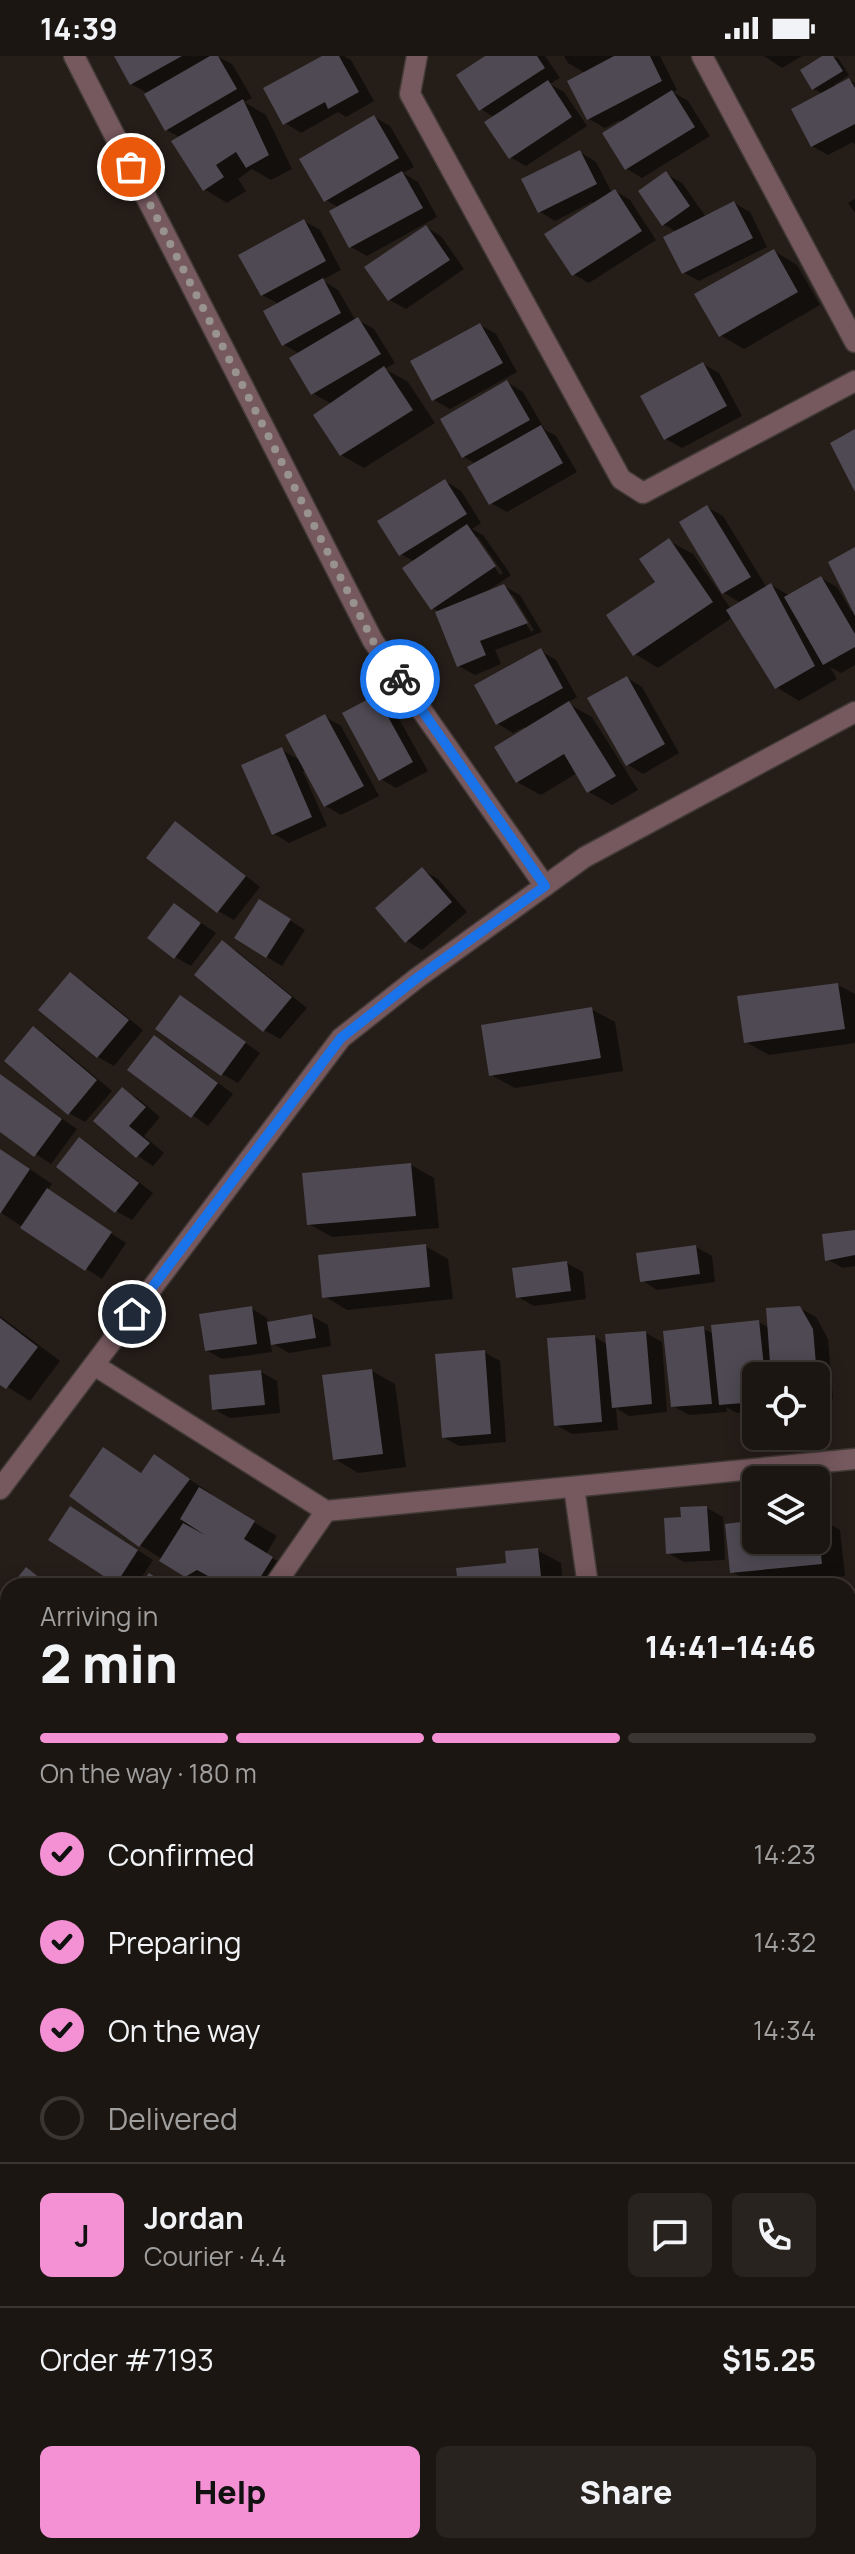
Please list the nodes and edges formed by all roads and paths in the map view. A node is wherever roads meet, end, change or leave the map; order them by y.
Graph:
1 (74, 56) edge
2 (417, 56) edge
3 (702, 56) edge
4 (855, 342) edge
5 (855, 381) edge
6 (855, 712) edge
7 (545, 886) junction
8 (94, 1365) junction
9 (855, 1459) edge
10 (574, 1487) junction
11 (0, 1489) edge
12 (326, 1511) junction
13 (280, 1578) edge
14 (587, 1578) edge

1 - 7 street
2 - 5 street
3 - 4 street
6 - 7 street
7 - 8 street
8 - 11 street
8 - 12 street
9 - 10 street
10 - 12 street
10 - 14 street
12 - 13 street

